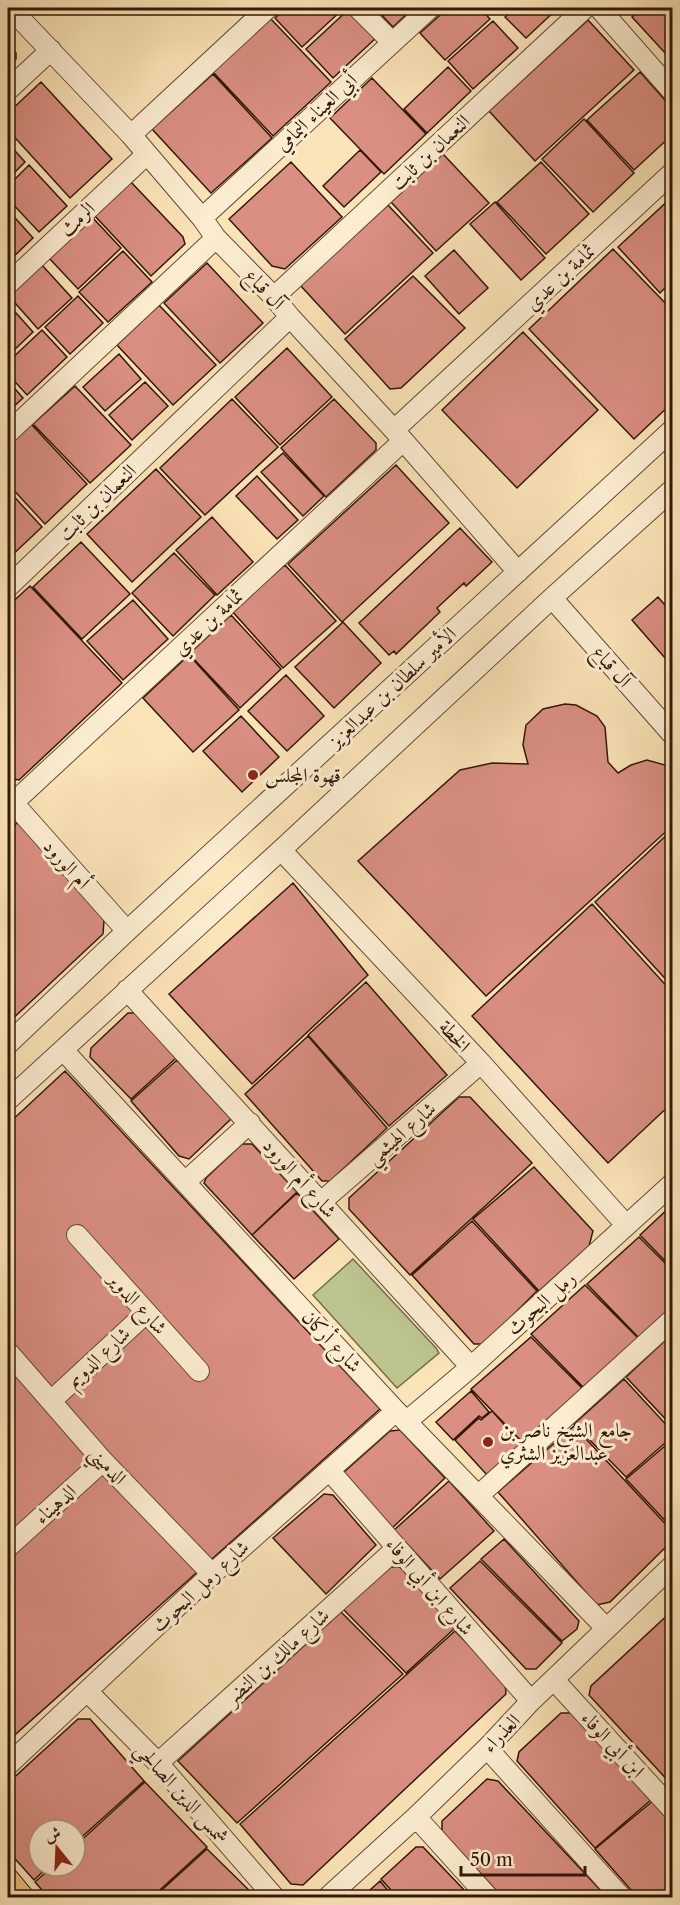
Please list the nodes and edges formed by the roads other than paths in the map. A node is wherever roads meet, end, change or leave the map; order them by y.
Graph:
1 (268, 8) edge
2 (358, 8) edge
3 (430, 8) edge
4 (585, 8) edge
5 (599, 8) edge
6 (19, 11) edge
7 (392, 42) junction
8 (51, 50) junction
9 (8, 90) edge
10 (672, 91) edge
11 (131, 135) junction
12 (147, 154) junction
13 (672, 173) edge
14 (202, 218) junction
15 (216, 238) junction
16 (8, 284) edge
17 (274, 297) junction
18 (290, 317) junction
19 (672, 430) edge
20 (8, 433) edge
21 (399, 435) junction
22 (672, 490) edge
23 (518, 572) junction
24 (8, 587) edge
25 (552, 598) junction
26 (671, 730) edge
27 (10, 800) edge
28 (281, 850) junction
29 (127, 931) junction
30 (127, 990) junction
31 (8, 1044) edge
32 (63, 1050) junction
33 (481, 1064) junction
34 (8, 1100) edge
35 (250, 1123) junction
36 (185, 1182) junction
37 (672, 1184) edge
38 (321, 1202) junction
39 (626, 1225) junction
40 (77, 1235) dead end
41 (146, 1313) junction
42 (672, 1320) edge
43 (8, 1352) edge
44 (471, 1367) junction
45 (199, 1371) dead end
46 (51, 1401) junction
47 (402, 1416) junction
48 (103, 1461) junction
49 (329, 1470) junction
50 (478, 1495) junction
51 (8, 1547) edge
52 (397, 1548) junction
53 (672, 1566) edge
54 (212, 1574) junction
55 (606, 1628) junction
56 (554, 1680) junction
57 (87, 1691) junction
58 (531, 1701) junction
59 (487, 1748) junction
60 (158, 1763) junction
61 (8, 1765) edge
62 (672, 1809) edge
63 (416, 1817) junction
64 (8, 1881) edge
65 (22, 1898) edge
66 (275, 1898) edge
67 (327, 1898) edge
68 (489, 1898) edge
69 (622, 1898) edge

1 - 11 street
2 - 7 street
3 - 7 street, أبي العيناء اليمامي
4 - 17 street, النعمان بن ثابت
5 - 10 street
6 - 8 street, آل قباع
7 - 14 street, أبي العيناء اليمامي
8 - 9 street
8 - 11 street, آل قباع
11 - 12 street, آل قباع
12 - 14 street, آل قباع
12 - 16 street, الرمث
13 - 21 street, ثمامة بن عدي
14 - 15 street, آل قباع
15 - 17 street, آل قباع
15 - 20 street
17 - 18 street, آل قباع
18 - 21 street, آل قباع
18 - 24 street, النعمان بن ثابت
19 - 23 street, الأمير سلطان بن عبدالعزيز
21 - 23 street, آل قباع
21 - 27 street, ثمامة بن عدي
22 - 25 street
23 - 29 street, الأمير سلطان بن عبدالعزيز
25 - 26 street, آل قباع
25 - 28 street
27 - 29 street, أم الورود
28 - 30 street
28 - 33 street, الخطة
29 - 31 street, الأمير سلطان بن عبدالعزيز
30 - 32 street
30 - 35 street, شارع أم الورود
32 - 34 street
32 - 36 street, شارع أركان
33 - 38 street, شارع الهيثمي
33 - 39 street, الخطة
35 - 36 street
35 - 38 street, شارع أم الورود
36 - 47 street, شارع أركان
37 - 39 street, رمل البحوث
38 - 44 street, شارع أم الورود
39 - 44 street, رمل البحوث
40 - 41 street, شارع الدوير
41 - 45 street, شارع الدوير
41 - 46 street, شارع الدويم
42 - 50 street
43 - 46 street, الدميني
44 - 47 street, رمل البحوث
46 - 48 street, الدميني
47 - 49 street, شارع رمل البحوث
47 - 50 street, شارع أركان
48 - 51 street, الدهيناء
48 - 54 street, الدميني
49 - 52 street, شارع ابن أبي الوفاء
49 - 54 street, شارع رمل البحوث
50 - 55 street, شارع أركان
52 - 58 street, شارع ابن أبي الوفاء
52 - 60 street, شارع مالك بن النضر
53 - 55 street, العذراء
54 - 57 street, شارع رمل البحوث
55 - 56 street, العذراء
56 - 58 street, العذراء
56 - 62 street, ابن أبي الوفاء
57 - 60 street, شمس الدين الصالحي
57 - 61 street, شارع رمل البحوث
58 - 59 street, العذراء
59 - 63 street, العذراء
59 - 69 street
60 - 66 street, شمس الدين الصالحي
63 - 67 street, العذراء
63 - 68 street
64 - 65 main road

